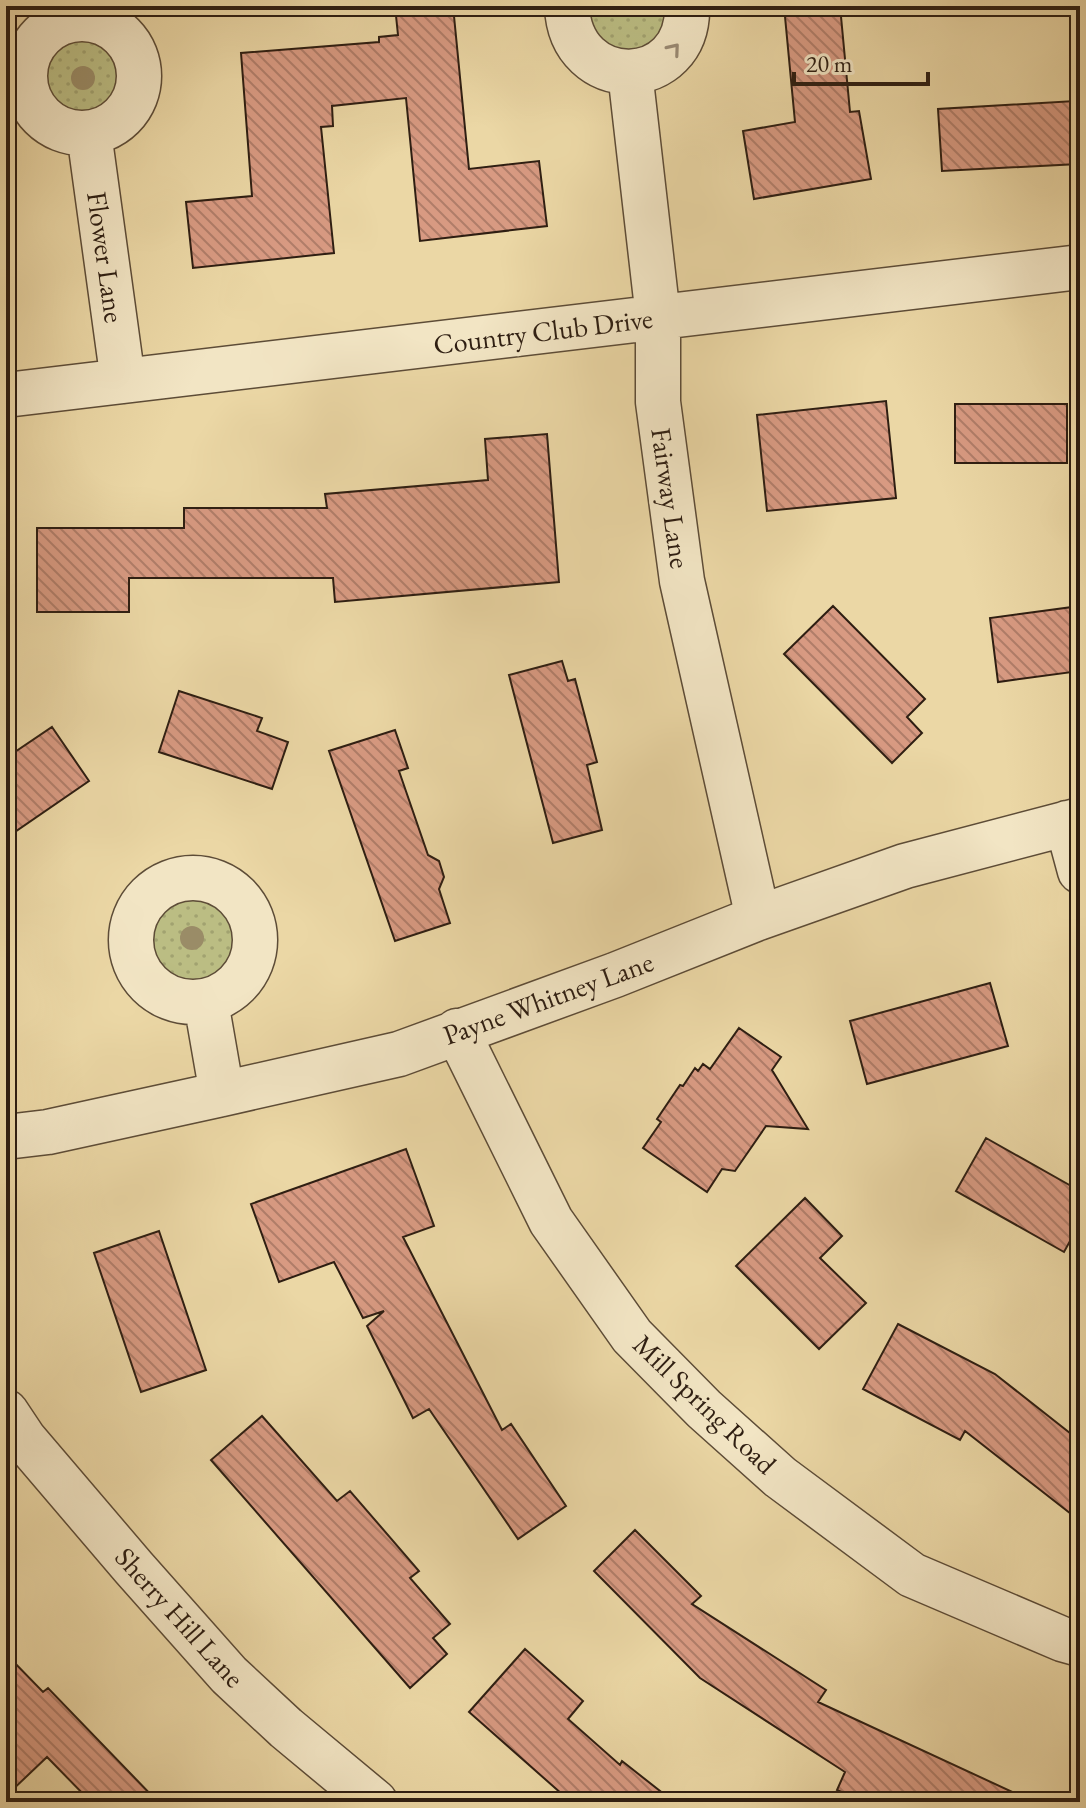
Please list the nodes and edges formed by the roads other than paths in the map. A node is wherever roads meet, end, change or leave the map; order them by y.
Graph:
1 (567, 6) edge
2 (687, 6) edge
3 (630, 72) junction
4 (89, 133) dead end
5 (1080, 267) edge
6 (658, 317) junction
7 (123, 381) junction
8 (6, 395) edge
9 (1073, 822) edge
10 (1080, 871) edge
11 (758, 918) junction
12 (206, 1002) dead end
13 (457, 1031) junction
14 (222, 1094) junction
15 (6, 1137) edge
16 (6, 1412) edge
17 (1080, 1644) edge
18 (375, 1802) edge

1 - 3 street
3 -> 2 street
3 - 6 street, Fairway Lane
4 - 7 street, Flower Lane
5 - 6 street, Country Club Drive
6 - 7 street, Country Club Drive
6 - 11 street, Fairway Lane
7 - 8 street, Country Club Drive
9 - 10 street
9 - 11 street, Payne Whitney Lane
11 - 13 street, Payne Whitney Lane
12 - 14 street
13 - 14 street, Payne Whitney Lane
13 - 17 street, Mill Spring Road
14 - 15 street, Payne Whitney Lane
16 - 18 street, Sherry Hill Lane

